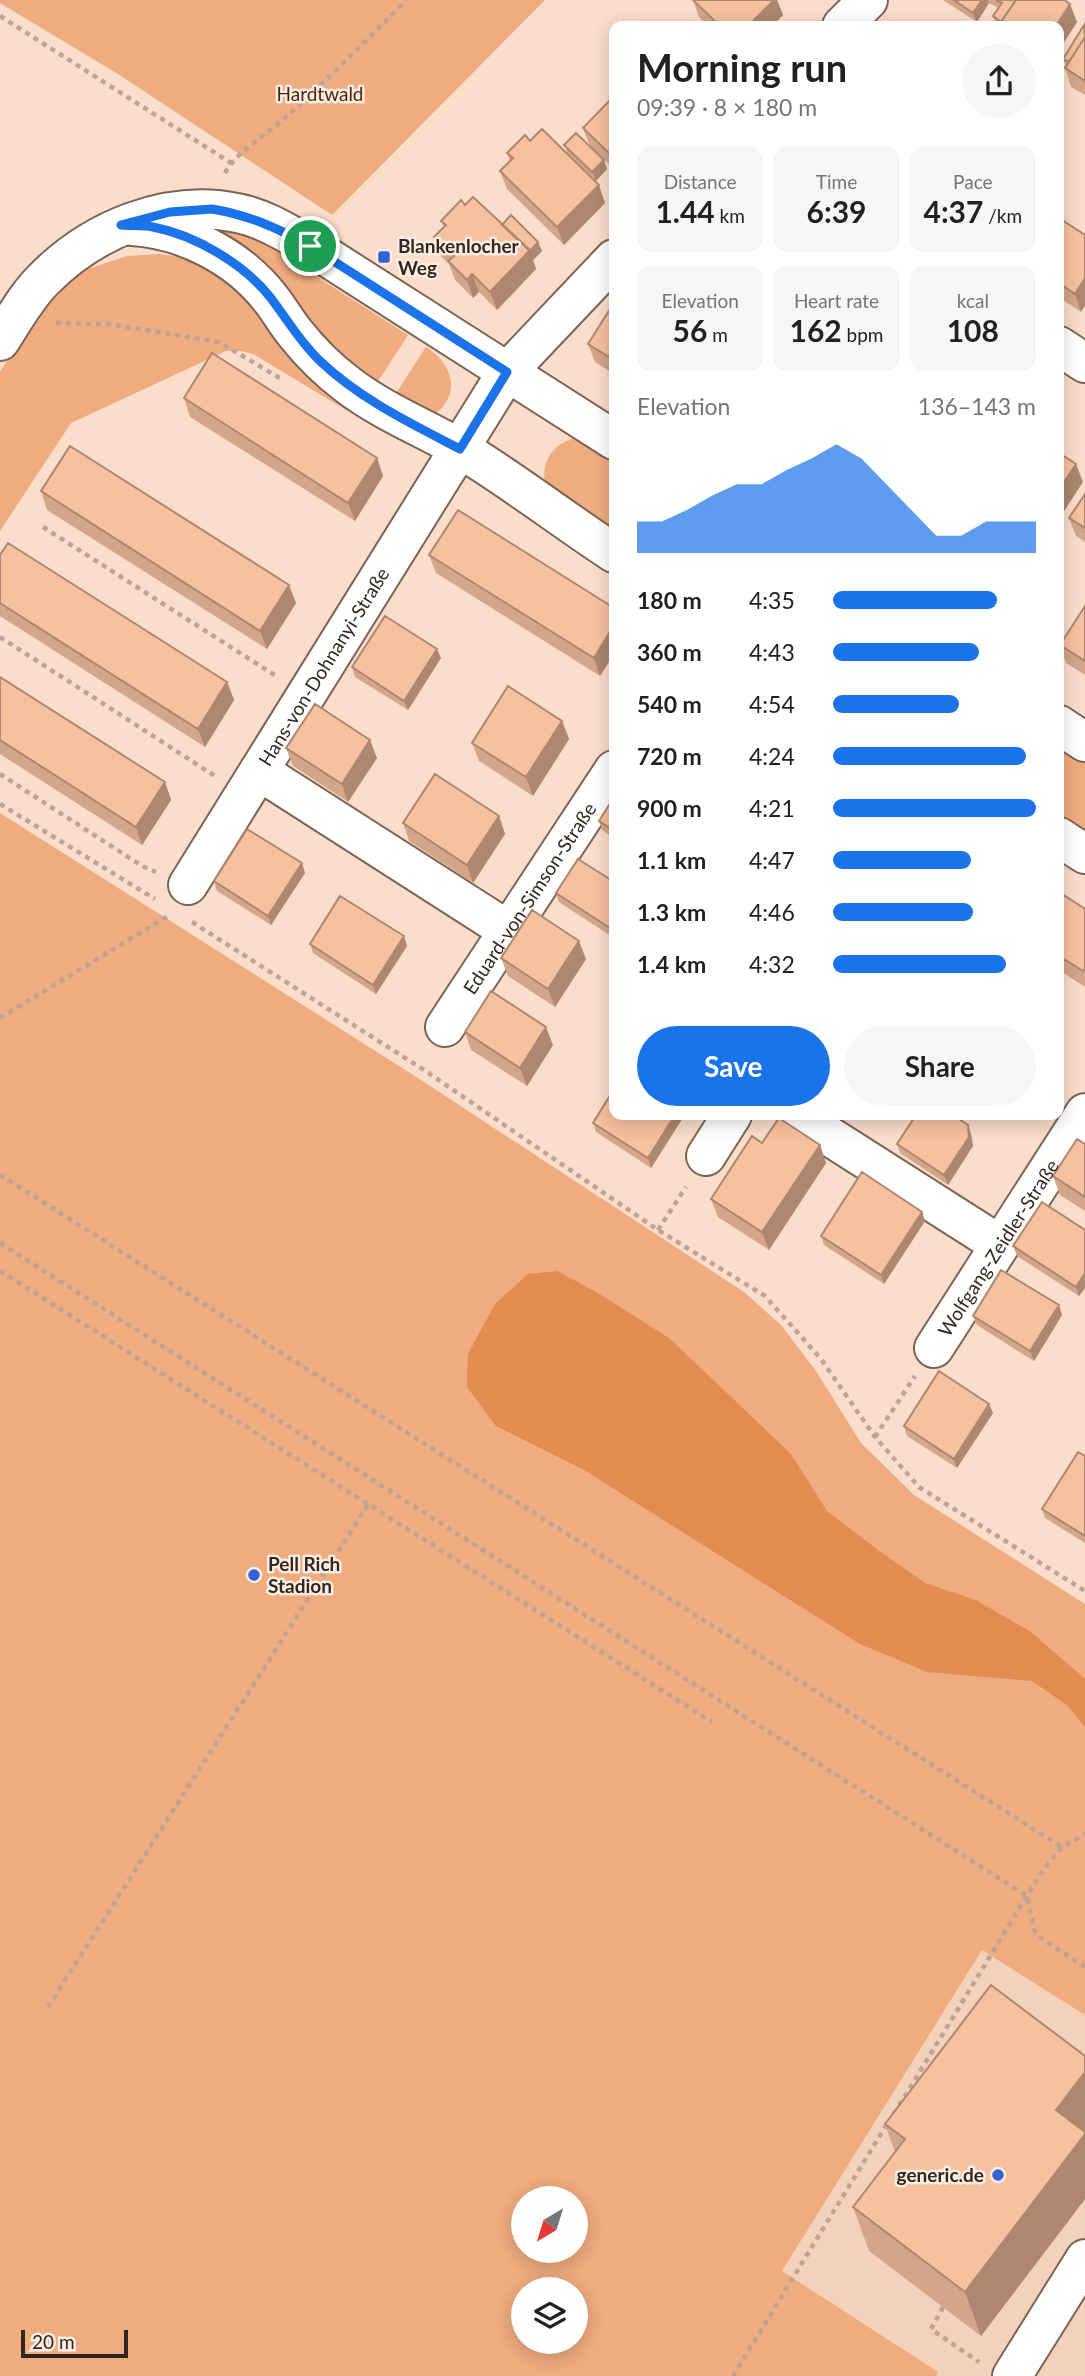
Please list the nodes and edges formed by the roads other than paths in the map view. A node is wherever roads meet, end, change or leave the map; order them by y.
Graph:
1 (868, 0) edge
2 (847, 21) edge
3 (121, 225) junction
4 (609, 264) edge
5 (9, 327) edge
6 (1064, 349) edge
7 (1085, 363) edge
8 (507, 372) junction
9 (609, 437) edge
10 (460, 449) junction
11 (609, 550) edge
12 (1064, 728) edge
13 (1085, 742) edge
14 (609, 778) edge
15 (252, 783) junction
16 (1064, 840) edge
17 (1085, 854) edge
18 (178, 905) road end
19 (509, 931) junction
20 (445, 1027) dead end
21 (1085, 1113) edge
22 (729, 1120) edge
23 (804, 1120) edge
24 (706, 1156) road end
25 (1000, 1245) junction
26 (934, 1348) road end
27 (1085, 2259) edge
28 (996, 2369) edge

1 - 2 street
3 - 5 street
3 - 8 street
3 - 10 street
4 - 8 street
6 - 7 street
8 - 9 street
8 - 10 street
10 - 11 street
10 - 15 street, Hans-von-Dohnanyi-Straße
12 - 13 street
14 - 19 street, Eduard-von-Simson-Straße
15 - 18 street, Hans-von-Dohnanyi-Straße
15 - 19 street
16 - 17 street
19 - 20 street, Eduard-von-Simson-Straße
21 - 25 street, Wolfgang-Zeidler-Straße
22 - 24 street
23 - 25 street
25 - 26 street, Wolfgang-Zeidler-Straße
27 - 28 street

